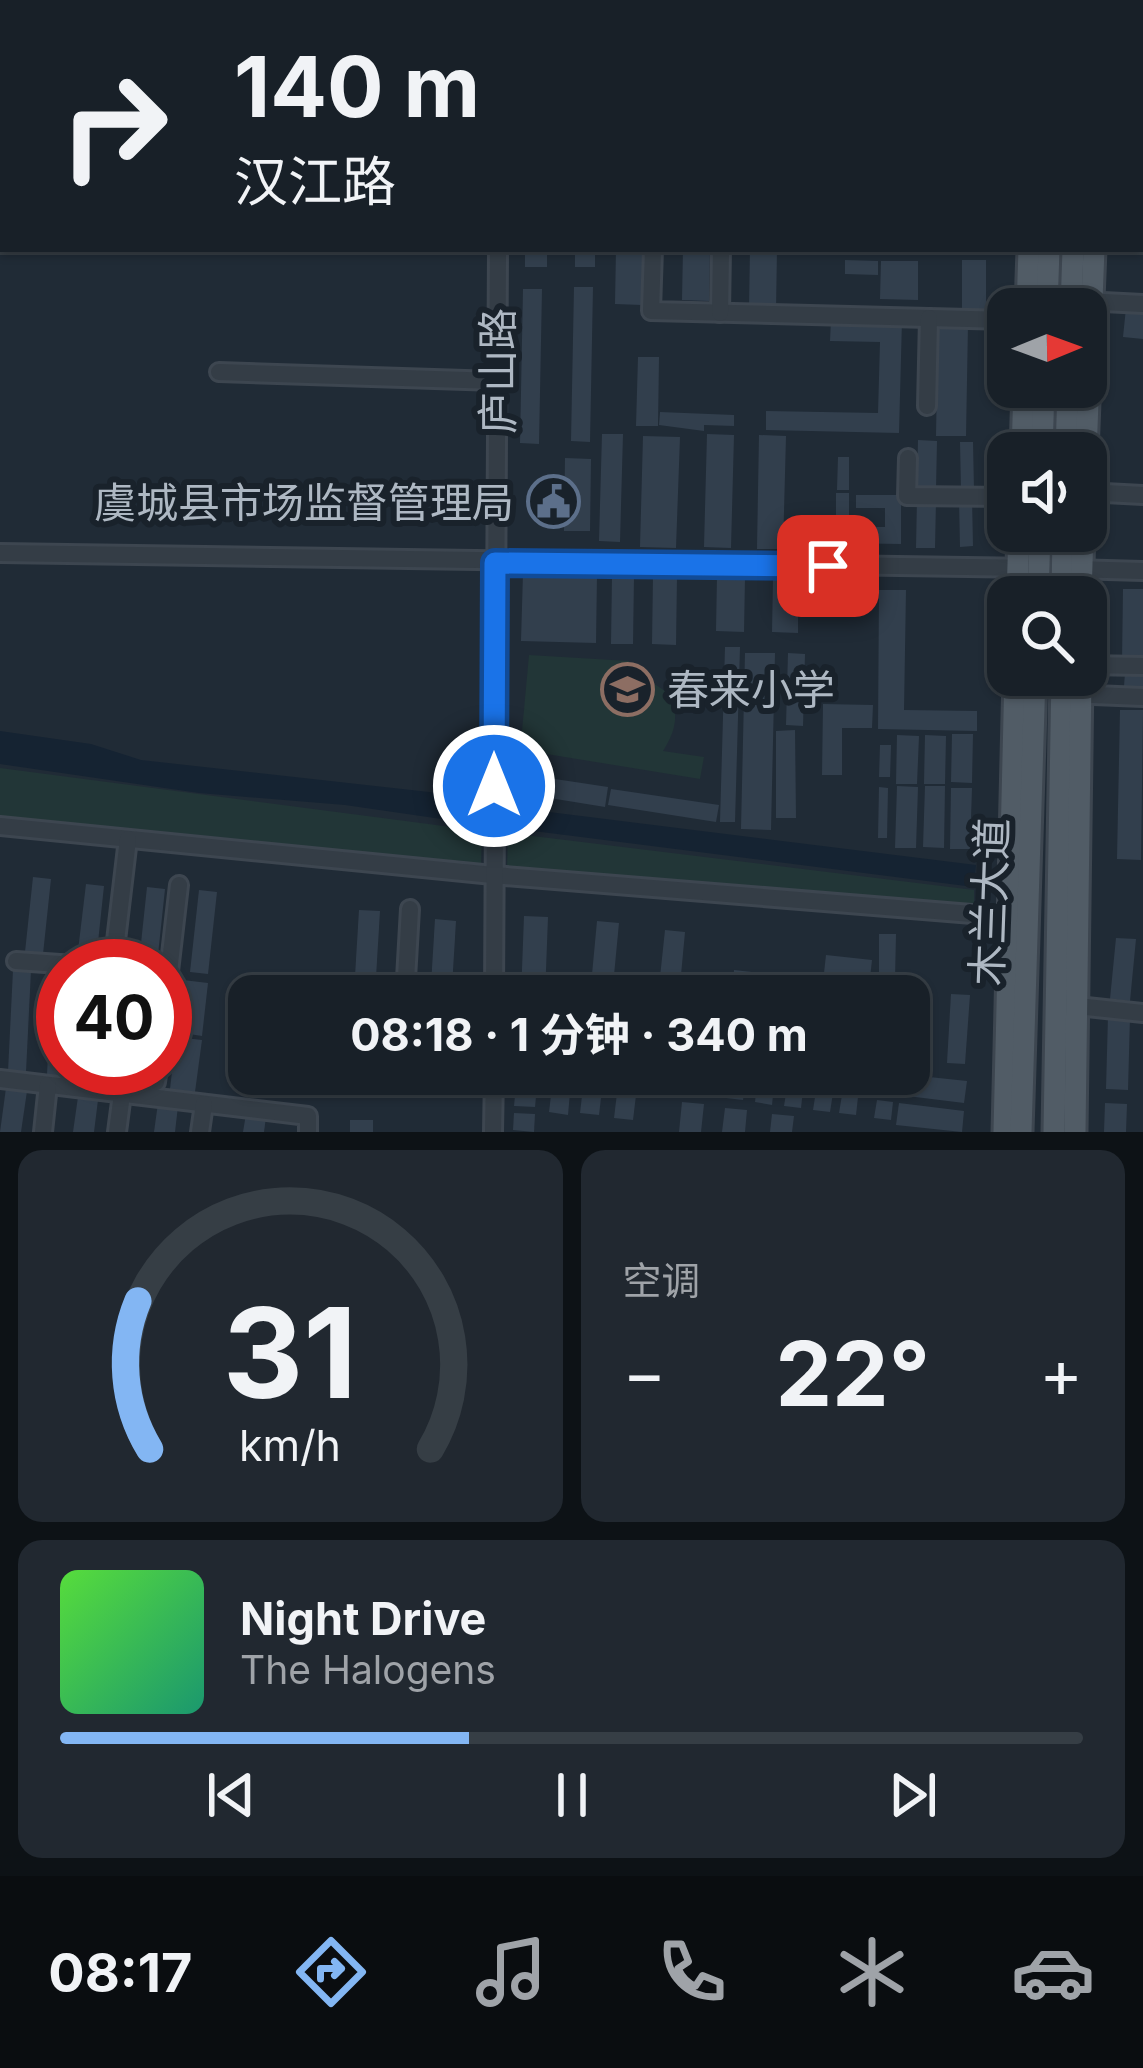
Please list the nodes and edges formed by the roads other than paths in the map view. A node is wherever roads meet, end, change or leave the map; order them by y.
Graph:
1 (498, 252) edge
2 (652, 252) edge
3 (722, 252) edge
4 (1029, 252) edge
5 (1048, 252) edge
6 (1073, 252) edge
7 (1093, 252) edge
8 (1028, 288) edge
9 (1047, 288) edge
10 (1077, 288) edge
11 (1083, 288) edge
12 (1107, 304) edge
13 (1143, 304) edge
14 (720, 313) junction
15 (929, 318) junction
16 (987, 319) edge
17 (219, 372) dead end
18 (497, 381) junction
19 (927, 406) dead end
20 (908, 458) dead end
21 (1107, 493) edge
22 (1143, 495) edge
23 (987, 497) edge
24 (1024, 552) edge
25 (1033, 552) edge
26 (1068, 552) edge
27 (1077, 552) edge
28 (0, 553) edge
29 (495, 563) junction
30 (1028, 568) junction
31 (1072, 569) junction
32 (1143, 571) edge
33 (1025, 576) edge
34 (1030, 576) edge
35 (1070, 576) edge
36 (1074, 576) edge
37 (1107, 665) edge
38 (1143, 666) edge
39 (1107, 691) edge
40 (1015, 696) edge
41 (1034, 696) edge
42 (1072, 696) edge
43 (1143, 697) edge
44 (0, 826) edge
45 (128, 839) junction
46 (493, 875) junction
47 (179, 885) dead end
48 (410, 909) dead end
49 (1018, 918) junction
50 (116, 939) edge
51 (171, 939) edge
52 (16, 961) dead end
53 (36, 962) edge
54 (406, 975) edge
55 (492, 975) edge
56 (1066, 1004) junction
57 (1143, 1013) edge
58 (0, 1079) edge
59 (36, 1084) edge
60 (47, 1095) edge
61 (122, 1095) edge
62 (130, 1095) edge
63 (494, 1095) edge
64 (204, 1104) junction
65 (43, 1132) edge
66 (117, 1132) edge
67 (200, 1132) edge
68 (308, 1132) edge
69 (494, 1132) edge
70 (1004, 1132) edge
71 (1021, 1132) edge
72 (1054, 1132) edge
73 (1075, 1132) edge

1 - 18 street, 庐山路
2 - 14 street
3 - 14 street
4 - 8 main road
5 - 9 main road
6 - 10 main road
7 - 11 main road
12 - 13 street
14 - 15 street
15 - 16 street
15 - 19 street
17 - 18 street
18 - 29 street, 庐山路
20 - 23 street
21 - 22 street
24 - 30 main road
25 - 30 main road
26 - 31 main road
27 - 31 main road
28 - 29 street
29 - 30 street
29 - 46 street, 庐山路
30 - 31 street
30 - 33 main road
30 - 34 main road
31 - 32 street
31 - 35 main road
31 - 36 main road
37 - 38 street
39 - 43 street
40 - 49 main road
41 - 49 main road, 木兰大道
42 - 56 main road, 木兰大道
44 - 45 street
45 - 46 street
45 - 50 street
46 - 49 street
46 - 55 street, 庐山路
47 - 51 street
48 - 54 street
49 - 70 main road
49 - 71 main road, 木兰大道
52 - 53 street
56 - 57 street
56 - 72 main road, 木兰大道
56 - 73 main road
58 - 59 street
60 - 65 street
61 - 66 street
62 - 64 street
63 - 69 street
64 - 67 street
64 - 68 street

